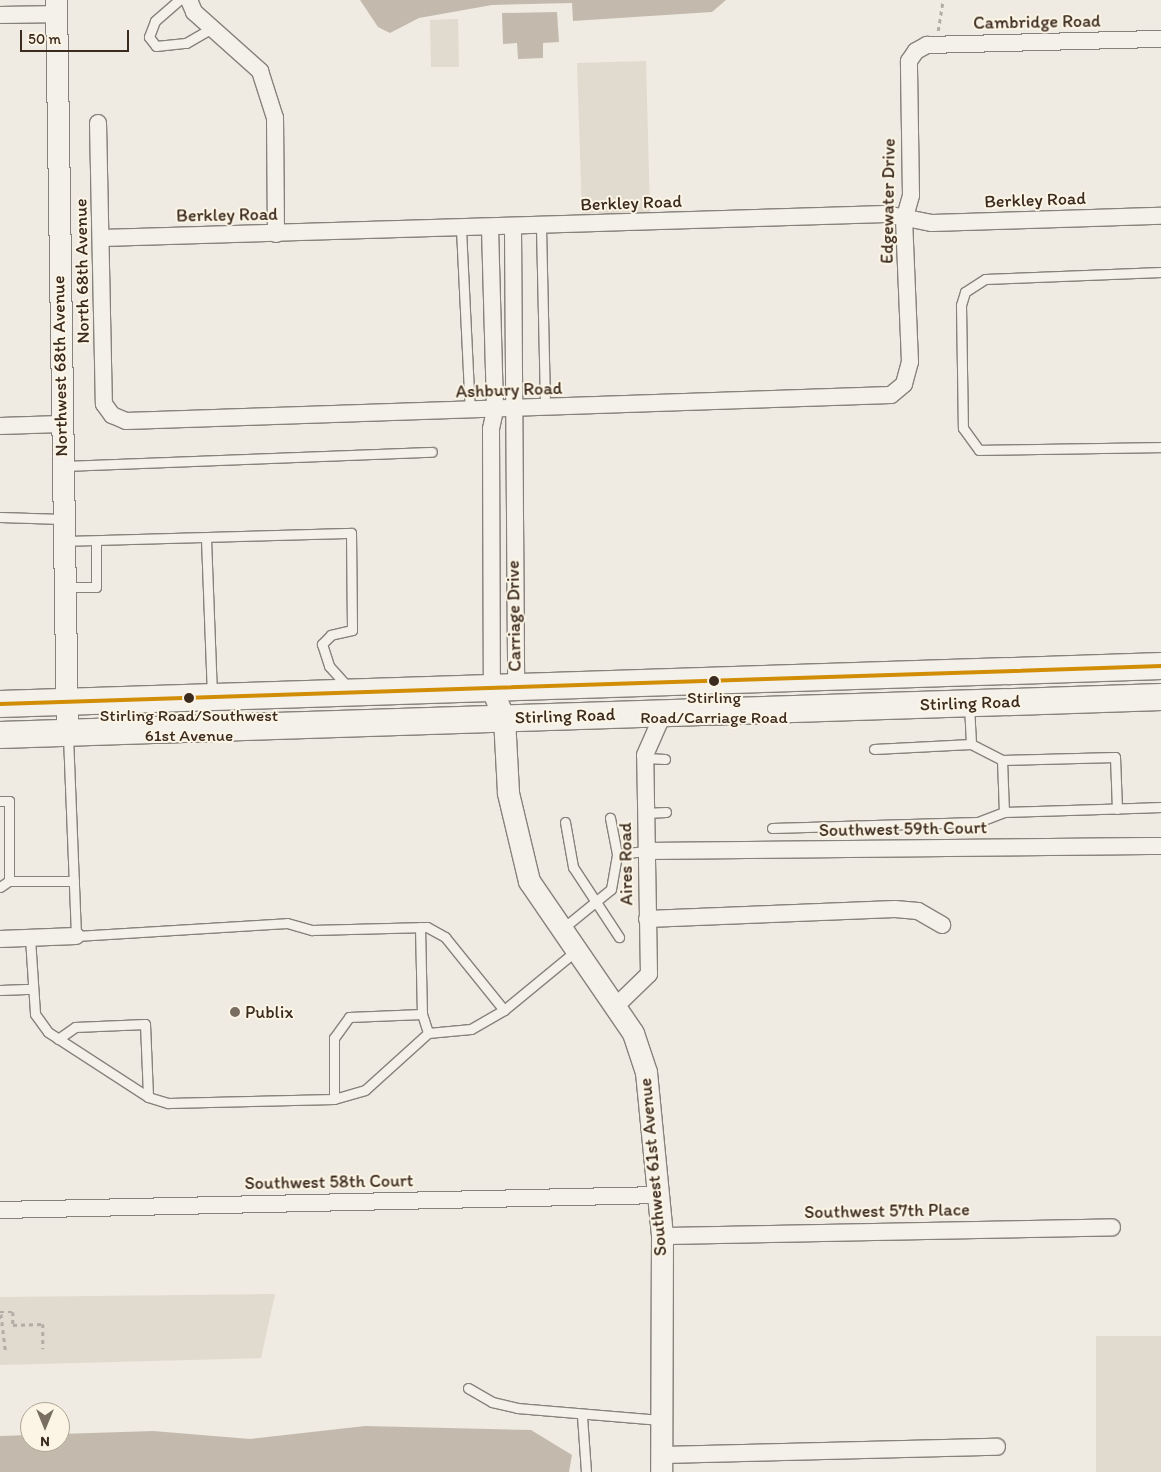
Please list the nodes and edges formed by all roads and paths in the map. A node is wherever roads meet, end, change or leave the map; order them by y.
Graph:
1 (178, 0) edge
2 (189, 0) edge
3 (943, 0) edge
4 (56, 7) edge
5 (0, 16) edge
6 (212, 28) junction
7 (1161, 39) edge
8 (936, 44) junction
9 (916, 51) joint
10 (98, 123) dead end
11 (1161, 216) edge
12 (904, 220) junction
13 (541, 227) junction
14 (490, 228) junction
15 (513, 228) junction
16 (461, 229) junction
17 (276, 234) junction
18 (102, 238) junction
19 (1161, 272) edge
20 (904, 384) joint
21 (545, 408) junction
22 (495, 410) junction
23 (514, 410) junction
24 (470, 411) junction
25 (112, 415) joint
26 (61, 424) junction
27 (0, 426) edge
28 (1161, 447) edge
29 (432, 452) dead end
30 (61, 466) junction
31 (0, 518) edge
32 (62, 519) junction
33 (206, 539) junction
34 (63, 541) junction
35 (96, 541) junction
36 (64, 586) junction
37 (493, 625) junction
38 (513, 625) junction
39 (1161, 666) edge
40 (968, 672) junction
41 (504, 688) junction
42 (353, 693) junction
43 (1161, 697) edge
44 (212, 698) junction
45 (67, 702) junction
46 (969, 703) junction
47 (0, 704) edge
48 (664, 712) junction
49 (504, 718) junction
50 (68, 733) junction
51 (0, 735) edge
52 (971, 744) junction
53 (874, 748) dead end
54 (645, 758) junction
55 (665, 759) dead end
56 (1002, 760) junction
57 (0, 801) edge
58 (1161, 807) edge
59 (1117, 809) junction
60 (666, 812) dead end
61 (1004, 812) junction
62 (645, 813) junction
63 (610, 818) dead end
64 (565, 822) dead end
65 (772, 828) dead end
66 (1161, 846) edge
67 (646, 852) junction
68 (617, 854) junction
69 (8, 882) junction
70 (74, 882) junction
71 (0, 887) edge
72 (592, 902) junction
73 (647, 919) junction
74 (942, 925) dead end
75 (420, 927) junction
76 (562, 929) junction
77 (76, 936) junction
78 (619, 937) dead end
79 (30, 938) junction
80 (0, 939) edge
81 (577, 950) junction
82 (33, 989) junction
83 (0, 990) edge
84 (616, 1006) junction
85 (504, 1010) junction
86 (422, 1014) junction
87 (428, 1033) junction
88 (58, 1039) junction
89 (148, 1097) junction
90 (334, 1099) junction
91 (659, 1195) junction
92 (0, 1210) edge
93 (1112, 1227) dead end
94 (662, 1236) junction
95 (1, 1342) edge
96 (43, 1349) dead end
97 (5, 1350) dead end
98 (468, 1388) dead end
99 (582, 1416) junction
100 (661, 1420) junction
101 (997, 1447) dead end
102 (661, 1464) edge
103 (586, 1472) edge

1 - 6 lane
2 - 6 street
3 - 8 path
4 - 5 street
4 - 26 street, Northwest 68th Avenue
6 - 17 street
7 - 8 street, Cambridge Road
8 - 9 street, Cambridge Road
9 - 12 street, Edgewater Drive
10 - 18 street, North 68th Avenue
11 - 12 street, Berkley Road
12 - 13 street, Berkley Road
12 - 20 street, Edgewater Drive
13 - 15 street, Berkley Road
13 - 21 lane
14 - 15 street, Berkley Road
14 - 16 street, Berkley Road
14 - 22 street, Carriage Drive
15 - 23 street, Carriage Drive
16 - 17 street, Berkley Road
16 - 24 lane
17 - 18 street, Berkley Road
18 - 25 street, North 68th Avenue
19 - 28 lane
20 - 21 street, Ashbury Road
21 - 23 street, Ashbury Road
22 - 23 street, Ashbury Road
22 - 24 street, Ashbury Road
22 - 37 street, Carriage Drive
23 - 38 street, Carriage Drive
24 - 25 street, Ashbury Road
26 - 27 street
26 - 30 street, Northwest 68th Avenue
29 - 30 lane
30 - 32 street, Northwest 68th Avenue
31 - 32 lane
32 - 34 street, Northwest 68th Avenue
33 - 35 lane
33 - 42 lane
33 - 44 lane
34 - 35 lane
34 - 36 street, Northwest 68th Avenue
35 - 36 lane
36 - 45 street, Northwest 68th Avenue
37 - 38 street
37 - 41 street, Carriage Drive
38 - 41 street, Carriage Drive
39 - 40 main road, Stirling Road
40 - 41 main road, Stirling Road
40 - 46 main road
41 - 42 main road, Stirling Road
41 - 49 street, Carriage Drive
42 - 44 main road, Stirling Road
43 - 46 main road, Stirling Road
44 - 45 main road, Stirling Road
45 - 47 main road, Stirling Road
45 - 50 street, Northwest 68th Avenue
46 - 48 main road, Stirling Road
46 - 52 lane
48 - 49 main road, Stirling Road
48 - 54 street, Aires Road
49 - 50 main road, Stirling Road
49 - 76 street, Southwest 61st Avenue
50 - 51 main road, Stirling Road
50 - 70 lane
52 - 53 lane
52 - 56 lane
54 - 55 lane
54 - 62 street, Aires Road
56 - 59 lane
56 - 61 lane
57 - 69 lane
58 - 59 lane
59 - 61 lane
60 - 62 lane
61 - 65 lane
62 - 67 street, Aires Road
63 - 68 lane
64 - 72 lane
66 - 67 street, Southwest 59th Court
67 - 68 lane
67 - 73 street, Aires Road
68 - 72 lane
69 - 70 lane
69 - 71 lane
70 - 77 lane
72 - 76 lane
72 - 78 lane
73 - 74 street
73 - 84 street, Aires Road
75 - 77 lane
75 - 85 lane
75 - 86 lane
76 - 81 street, Southwest 61st Avenue
77 - 79 street
79 - 80 street
79 - 82 lane
81 - 84 street, Southwest 61st Avenue
81 - 85 lane
82 - 83 lane
82 - 88 lane
84 - 91 street, Southwest 61st Avenue
85 - 87 lane
86 - 87 lane
86 - 90 lane
87 - 90 lane
88 - 89 lane
88 - 89 lane
89 - 90 lane
91 - 92 street, Southwest 58th Court
91 - 94 street, Southwest 61st Avenue
93 - 94 street, Southwest 57th Place
94 - 100 street, Southwest 61st Avenue
95 - 96 path
95 - 97 path
98 - 99 lane
99 - 100 lane
99 - 103 lane
100 - 102 street, Southwest 61st Avenue
101 - 102 street

